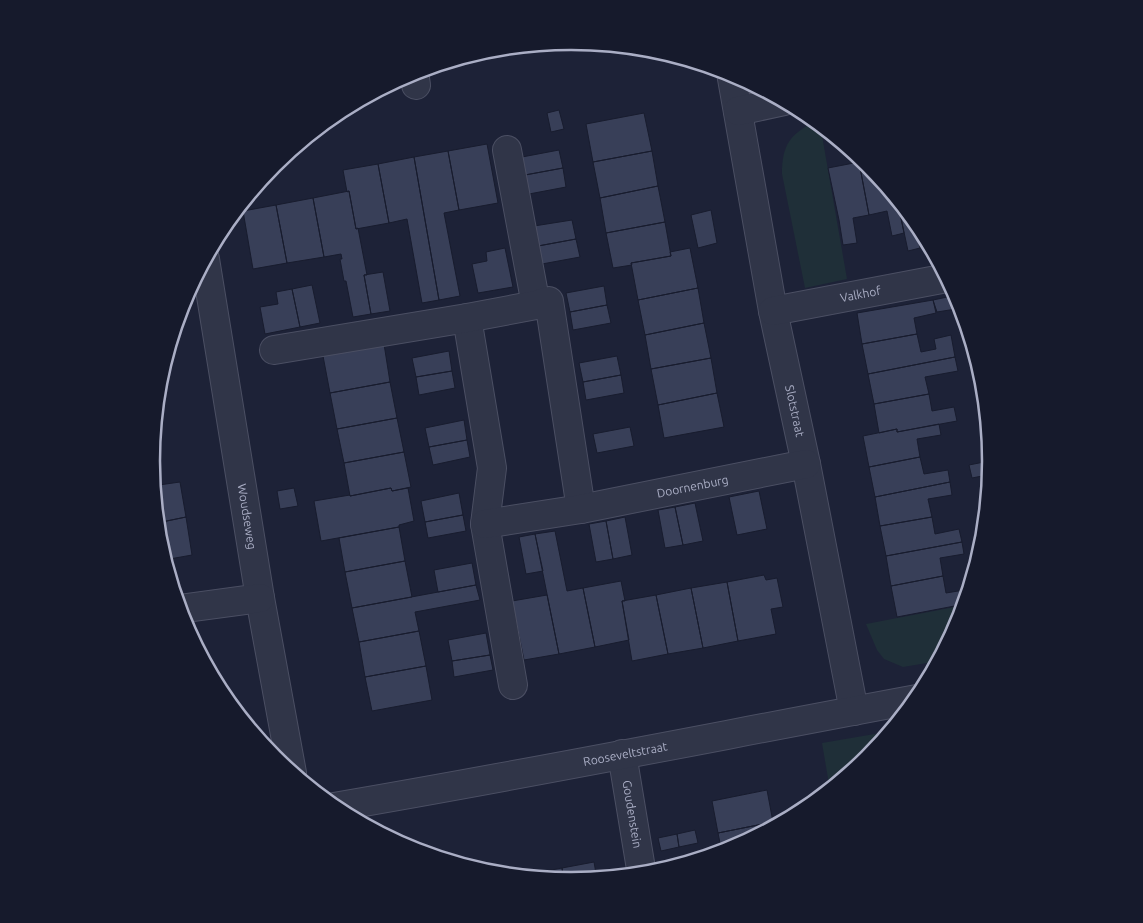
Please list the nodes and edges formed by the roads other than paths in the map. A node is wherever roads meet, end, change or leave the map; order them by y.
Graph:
1 (733, 83) edge
2 (774, 103) edge
3 (738, 111) junction
4 (507, 150) dead end
5 (207, 270) edge
6 (941, 279) edge
7 (536, 305) junction
8 (773, 311) junction
9 (467, 318) junction
10 (274, 350) dead end
11 (806, 464) junction
12 (581, 509) junction
13 (485, 524) junction
14 (260, 598) junction
15 (187, 608) edge
16 (513, 685) dead end
17 (906, 701) edge
18 (854, 711) junction
19 (622, 754) junction
20 (290, 761) edge
21 (346, 806) edge
22 (641, 867) edge

1 - 3 street, Slotstraat
2 - 3 street
3 - 8 street, Slotstraat
4 - 7 street
5 - 14 street, Woudseweg
6 - 8 street, Valkhof
7 - 9 street
7 - 12 street
8 - 11 street, Slotstraat
9 - 10 street
9 - 13 street
11 - 12 street, Doornenburg
11 - 18 street, Slotstraat
12 - 13 street, Doornenburg
13 - 16 street
14 - 15 street
14 - 20 street, Woudseweg
17 - 18 street, Rooseveltstraat
18 - 19 street, Rooseveltstraat
19 - 21 street, Rooseveltstraat
19 - 22 street, Goudenstein

